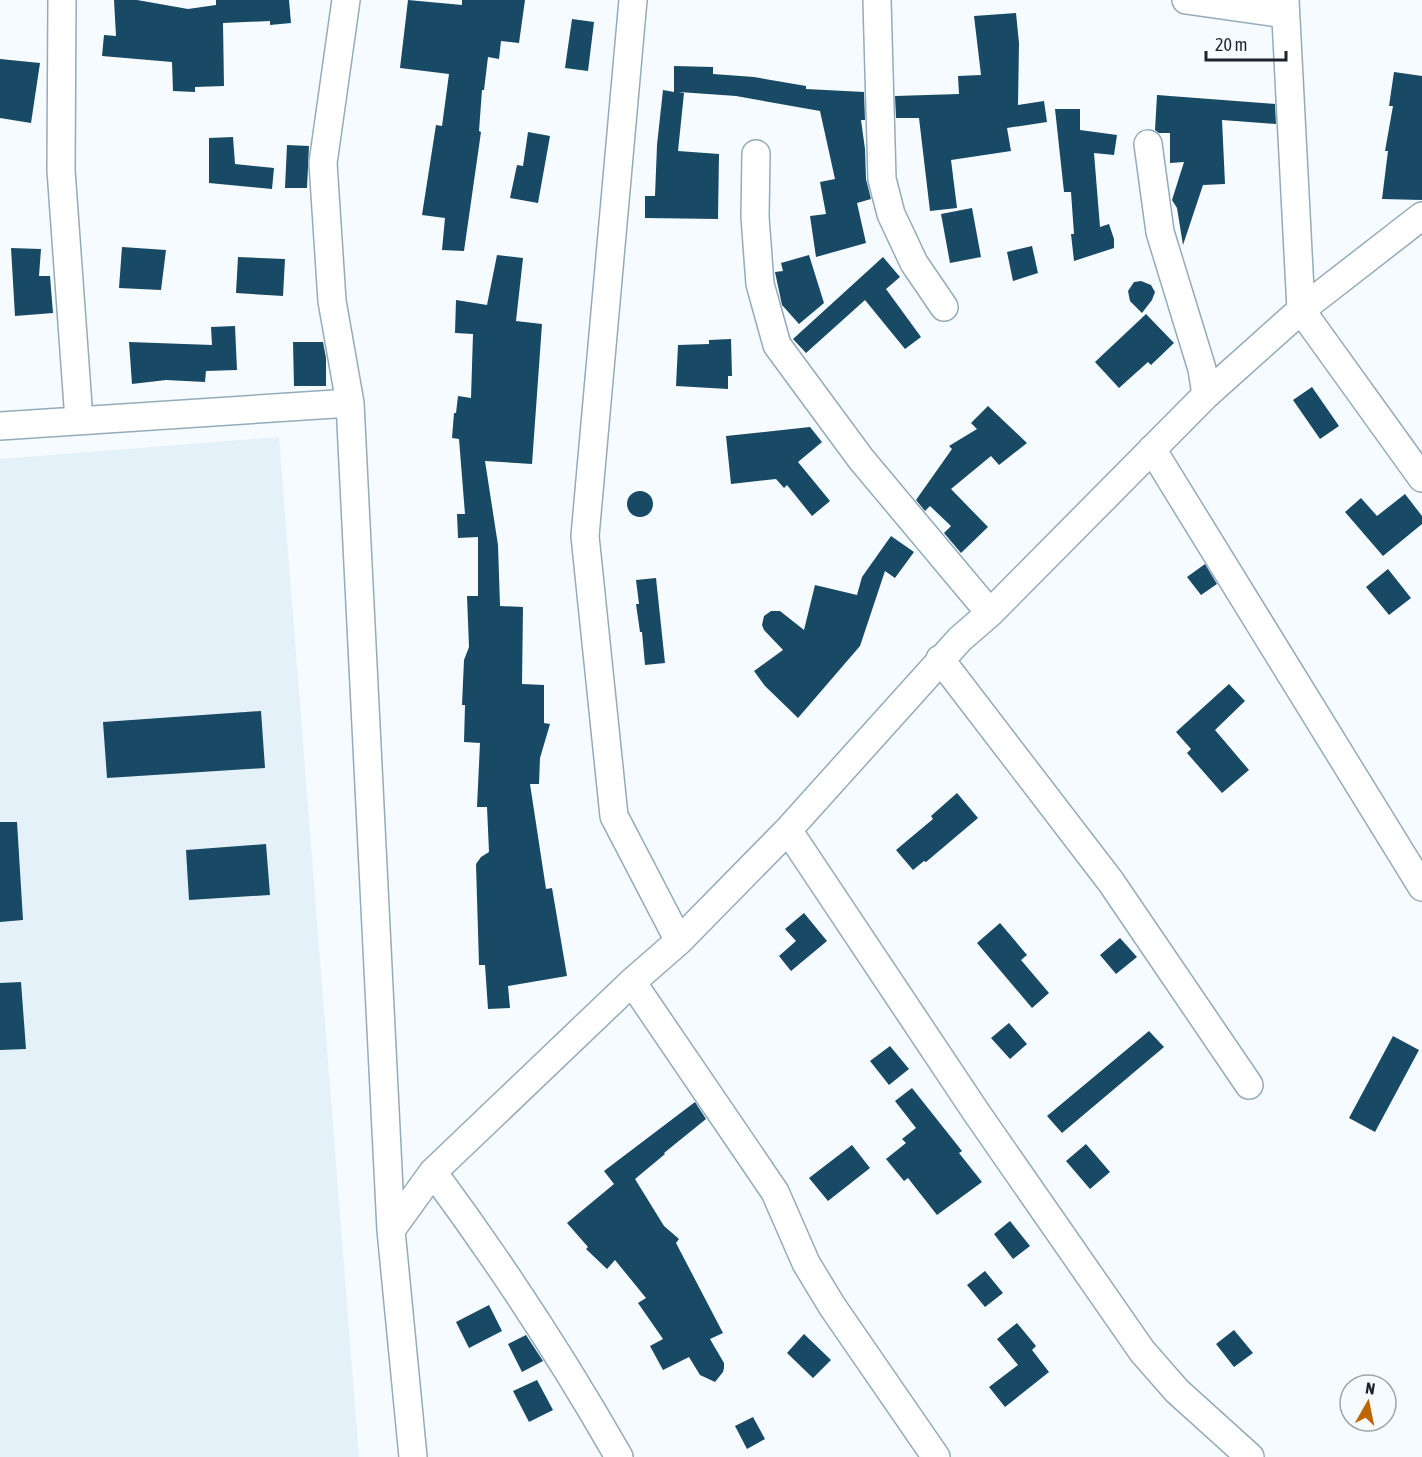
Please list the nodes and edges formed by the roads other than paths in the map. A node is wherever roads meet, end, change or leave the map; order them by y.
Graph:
1 (62, 0) edge
2 (346, 0) edge
3 (633, 0) edge
4 (877, 0) edge
5 (1186, 0) edge
6 (1285, 7) edge
7 (1148, 144) dead end
8 (756, 154) dead end
9 (1422, 216) edge
10 (944, 307) dead end
11 (1301, 310) junction
12 (1206, 395) junction
13 (350, 403) junction
14 (79, 420) junction
15 (0, 426) edge
16 (1152, 449) junction
17 (1422, 478) edge
18 (990, 614) junction
19 (940, 659) junction
20 (788, 830) junction
21 (1422, 888) edge
22 (680, 941) junction
23 (632, 982) junction
24 (1249, 1084) dead end
25 (433, 1172) junction
26 (391, 1230) junction
27 (413, 1457) edge
28 (620, 1457) edge
29 (936, 1457) edge
30 (1250, 1457) edge

1 - 14 street
2 - 13 street
3 - 22 street
4 - 10 street
5 - 6 street
6 - 11 street
7 - 12 street
8 - 18 street
9 - 11 street
11 - 12 street
11 - 17 street
12 - 16 street
13 - 14 street
13 - 26 street
14 - 15 street
16 - 18 street
16 - 21 street
18 - 19 street
19 - 20 street
19 - 24 street
20 - 22 street
20 - 30 street
22 - 23 street
23 - 25 street
23 - 29 street
25 - 26 street
25 - 28 street
26 - 27 street

